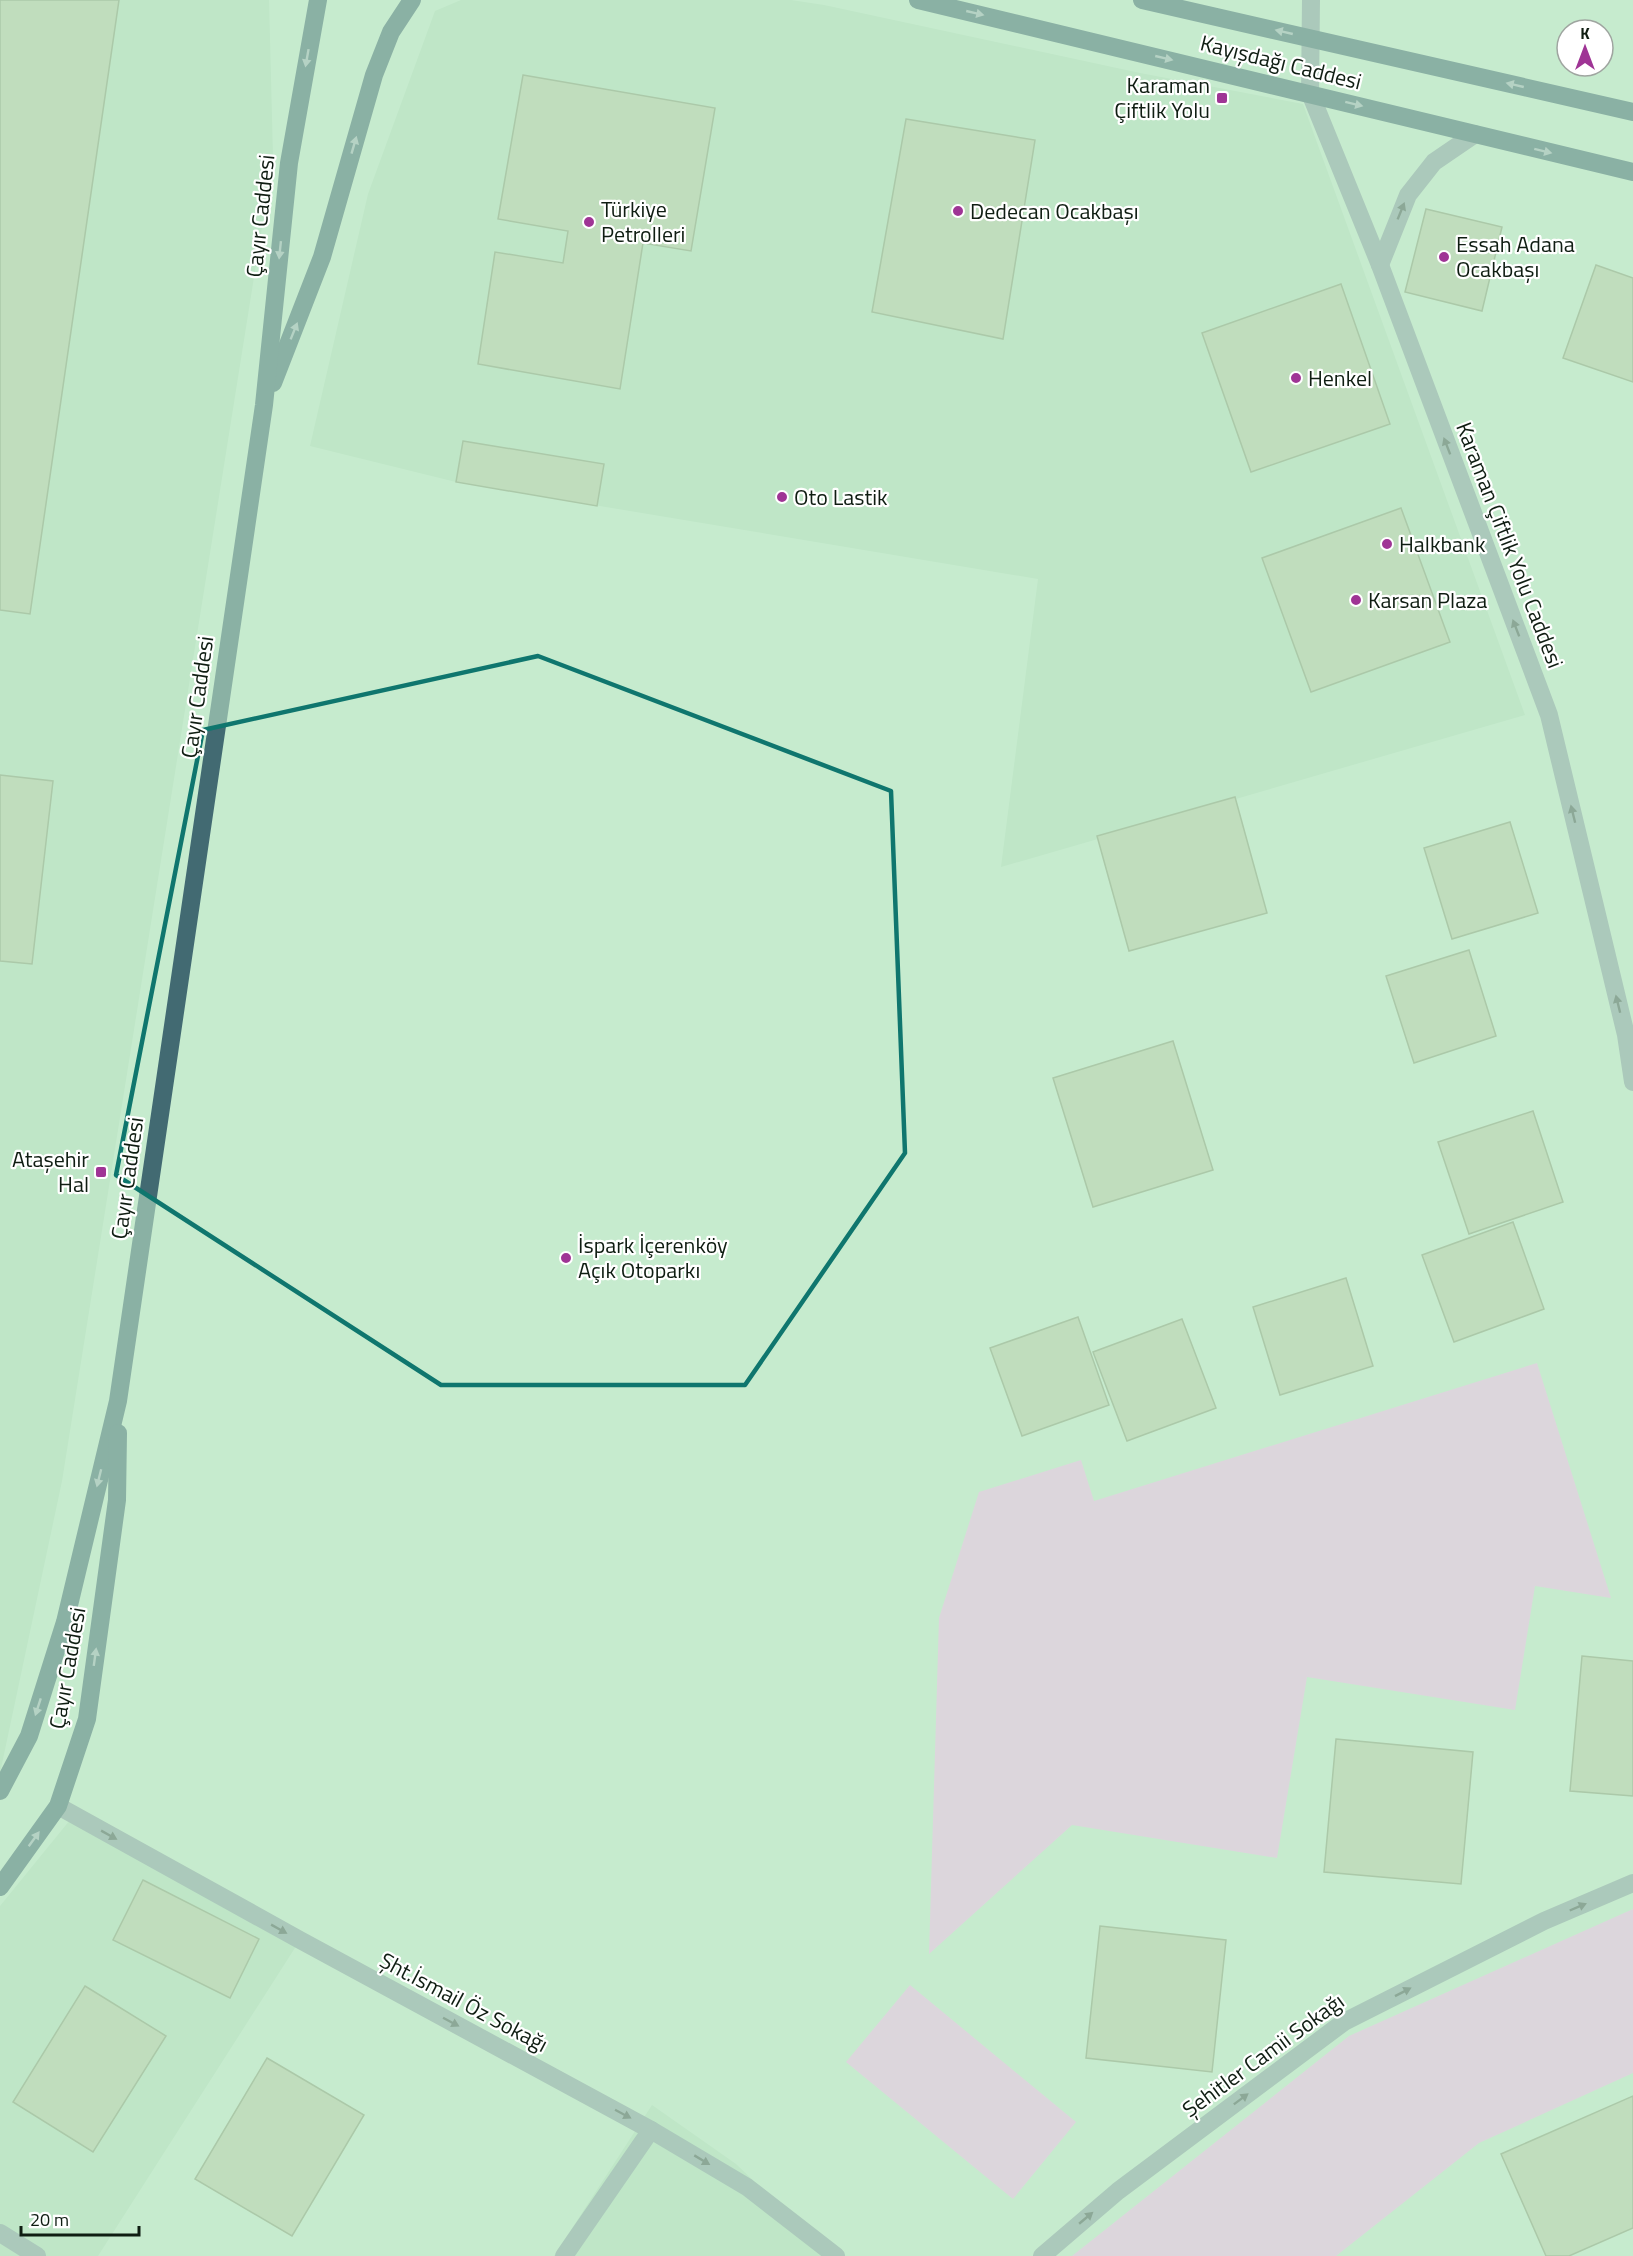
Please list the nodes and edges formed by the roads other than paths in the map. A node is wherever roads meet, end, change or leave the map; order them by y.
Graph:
1 (318, 0) edge
2 (412, 0) edge
3 (918, 0) edge
4 (1142, 0) edge
5 (1311, 0) edge
6 (1309, 38) junction
7 (1310, 93) junction
8 (1633, 112) edge
9 (1475, 134) junction
10 (1633, 172) edge
11 (1380, 265) junction
12 (264, 405) junction
13 (1629, 1034) edge
14 (1633, 1082) edge
15 (118, 1401) junction
16 (0, 1791) edge
17 (58, 1806) junction
18 (1633, 1883) edge
19 (0, 1887) edge
20 (651, 2130) junction
21 (0, 2233) edge
22 (37, 2256) edge
23 (564, 2256) edge
24 (836, 2256) edge
25 (1042, 2256) edge

1 -> 12 main road, Çayır Caddesi
12 -> 2 main road
3 -> 7 main road, Kayışdağı Caddesi
6 -> 4 main road, Kayışdağı Caddesi
5 - 6 street, Karaman Çiftlik Yolu Caddesi
6 - 7 street, Karaman Çiftlik Yolu Caddesi
8 -> 6 main road, Kayışdağı Caddesi
7 -> 9 main road, Kayışdağı Caddesi
7 - 11 street, Karaman Çiftlik Yolu Caddesi
9 -> 10 main road, Kayışdağı Caddesi
11 -> 9 street
13 -> 11 street, Karaman Çiftlik Yolu Caddesi
12 - 15 main road, Çayır Caddesi
13 - 14 street, Karaman Çiftlik Yolu Caddesi
15 -> 16 main road, Çayır Caddesi
17 -> 15 main road, Çayır Caddesi
19 -> 17 main road, Çayır Caddesi
17 -> 20 street, Şht.İsmail Öz Sokağı
25 -> 18 street, Şehitler Camii Sokağı
20 - 23 street
20 -> 24 street, Şht.İsmail Öz Sokağı
21 - 22 street

